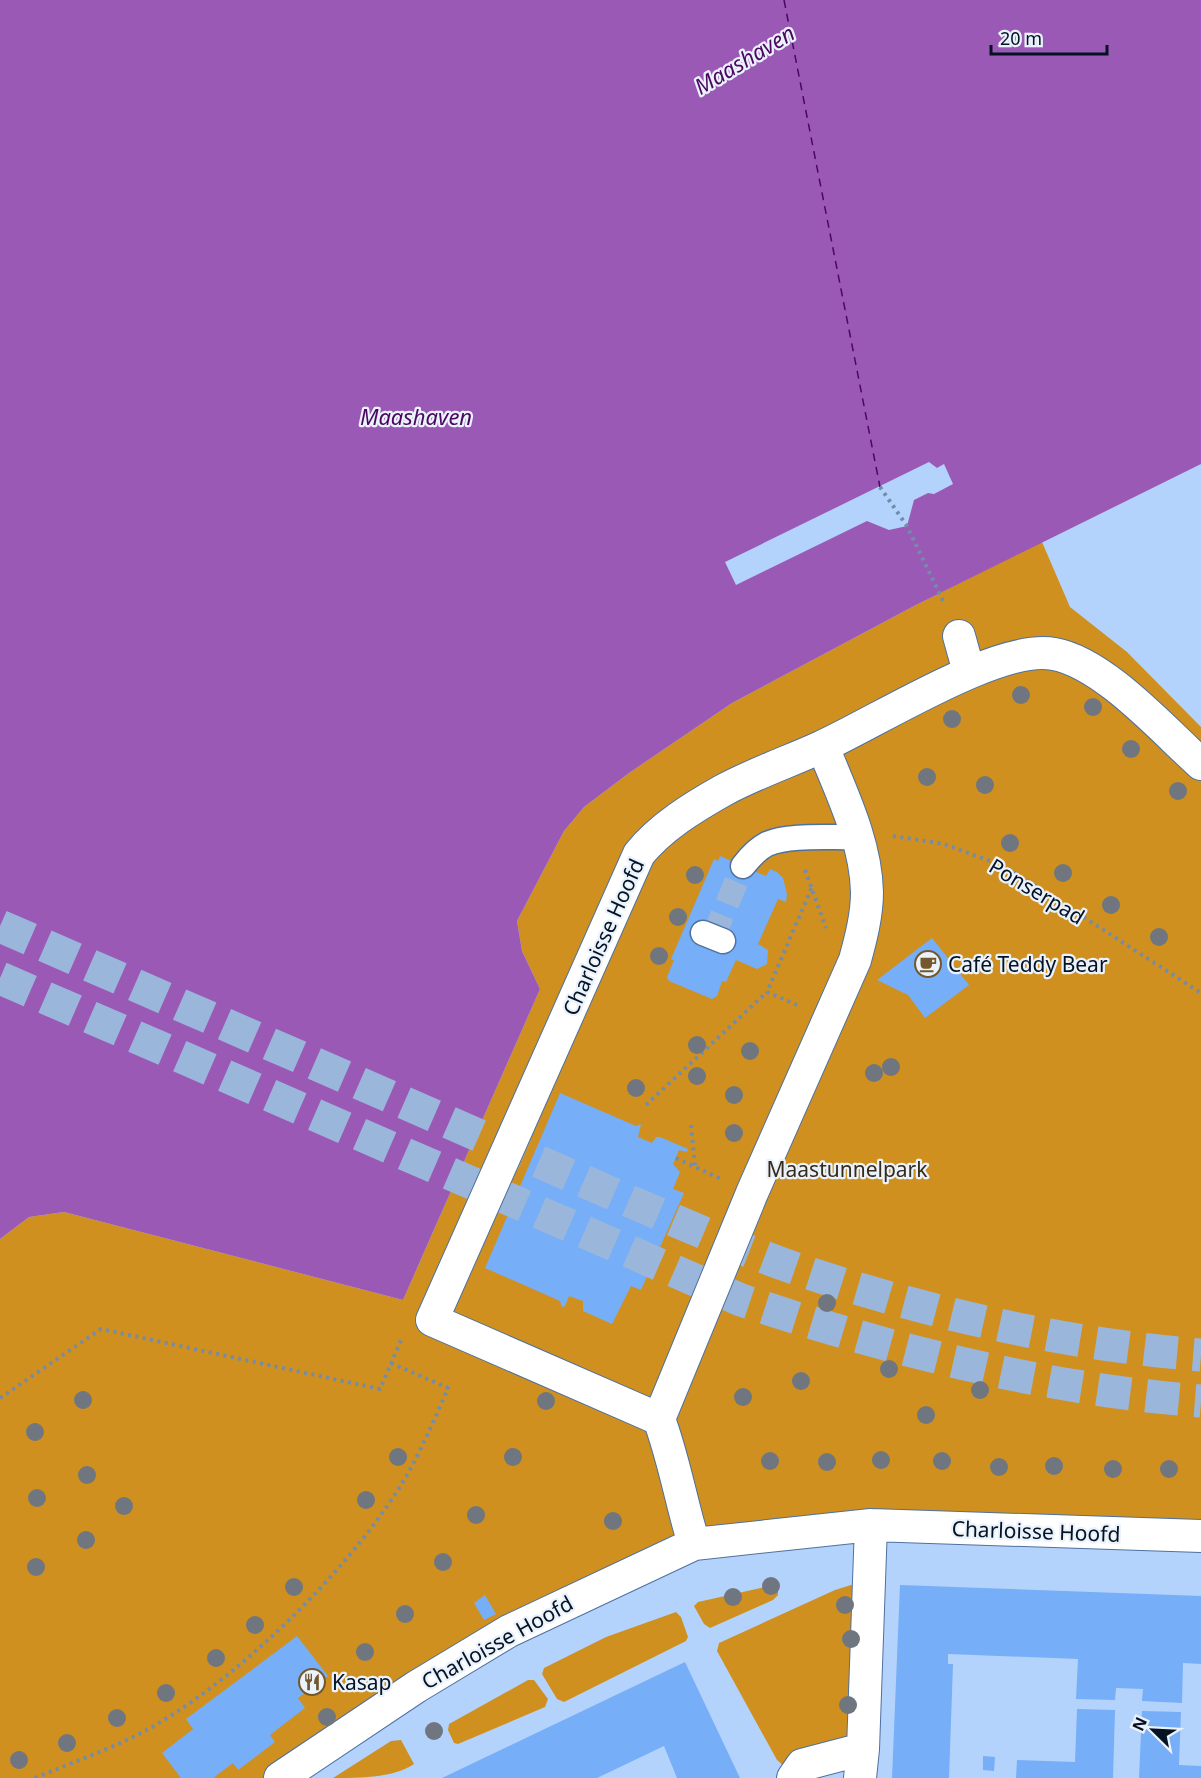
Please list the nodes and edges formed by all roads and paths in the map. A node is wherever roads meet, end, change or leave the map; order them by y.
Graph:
1 (880, 487) dead end
2 (959, 636) joint
3 (969, 672) junction
4 (823, 747) junction
5 (1201, 764) edge
6 (856, 837) junction
7 (785, 839) junction
8 (743, 866) tunnel mouth
9 (812, 887) junction
10 (827, 931) dead end
11 (767, 992) junction
12 (1201, 993) edge
13 (828, 1018) junction
14 (646, 1105) dead end
15 (692, 1125) dead end
16 (676, 1158) dead end
17 (695, 1166) junction
18 (752, 1193) junction
19 (432, 1320) junction
20 (391, 1363) junction
21 (0, 1398) edge
22 (659, 1419) junction
23 (871, 1525) junction
24 (1201, 1536) edge
25 (694, 1544) junction
26 (861, 1763) edge
27 (35, 1778) edge
28 (280, 1778) edge
29 (793, 1778) edge

1 - 2 path
2 - 3 street
3 - 4 street
3 - 5 street
4 - 6 street
4 - 19 street, Charloisse Hoofd
6 - 7 street
6 - 12 path, Ponserpad
6 - 13 street
7 - 8 street
7 - 9 path
9 - 10 path
9 - 11 path
11 - 13 path
11 - 14 path
13 - 18 street
15 - 17 path
16 - 17 path
17 - 18 path
18 - 22 street
19 - 20 path
19 - 22 street
20 - 21 path
20 - 27 path
22 - 25 street
23 - 24 street, Charloisse Hoofd
23 - 25 street, Charloisse Hoofd
23 - 26 street
25 - 28 street, Charloisse Hoofd
26 - 29 street

